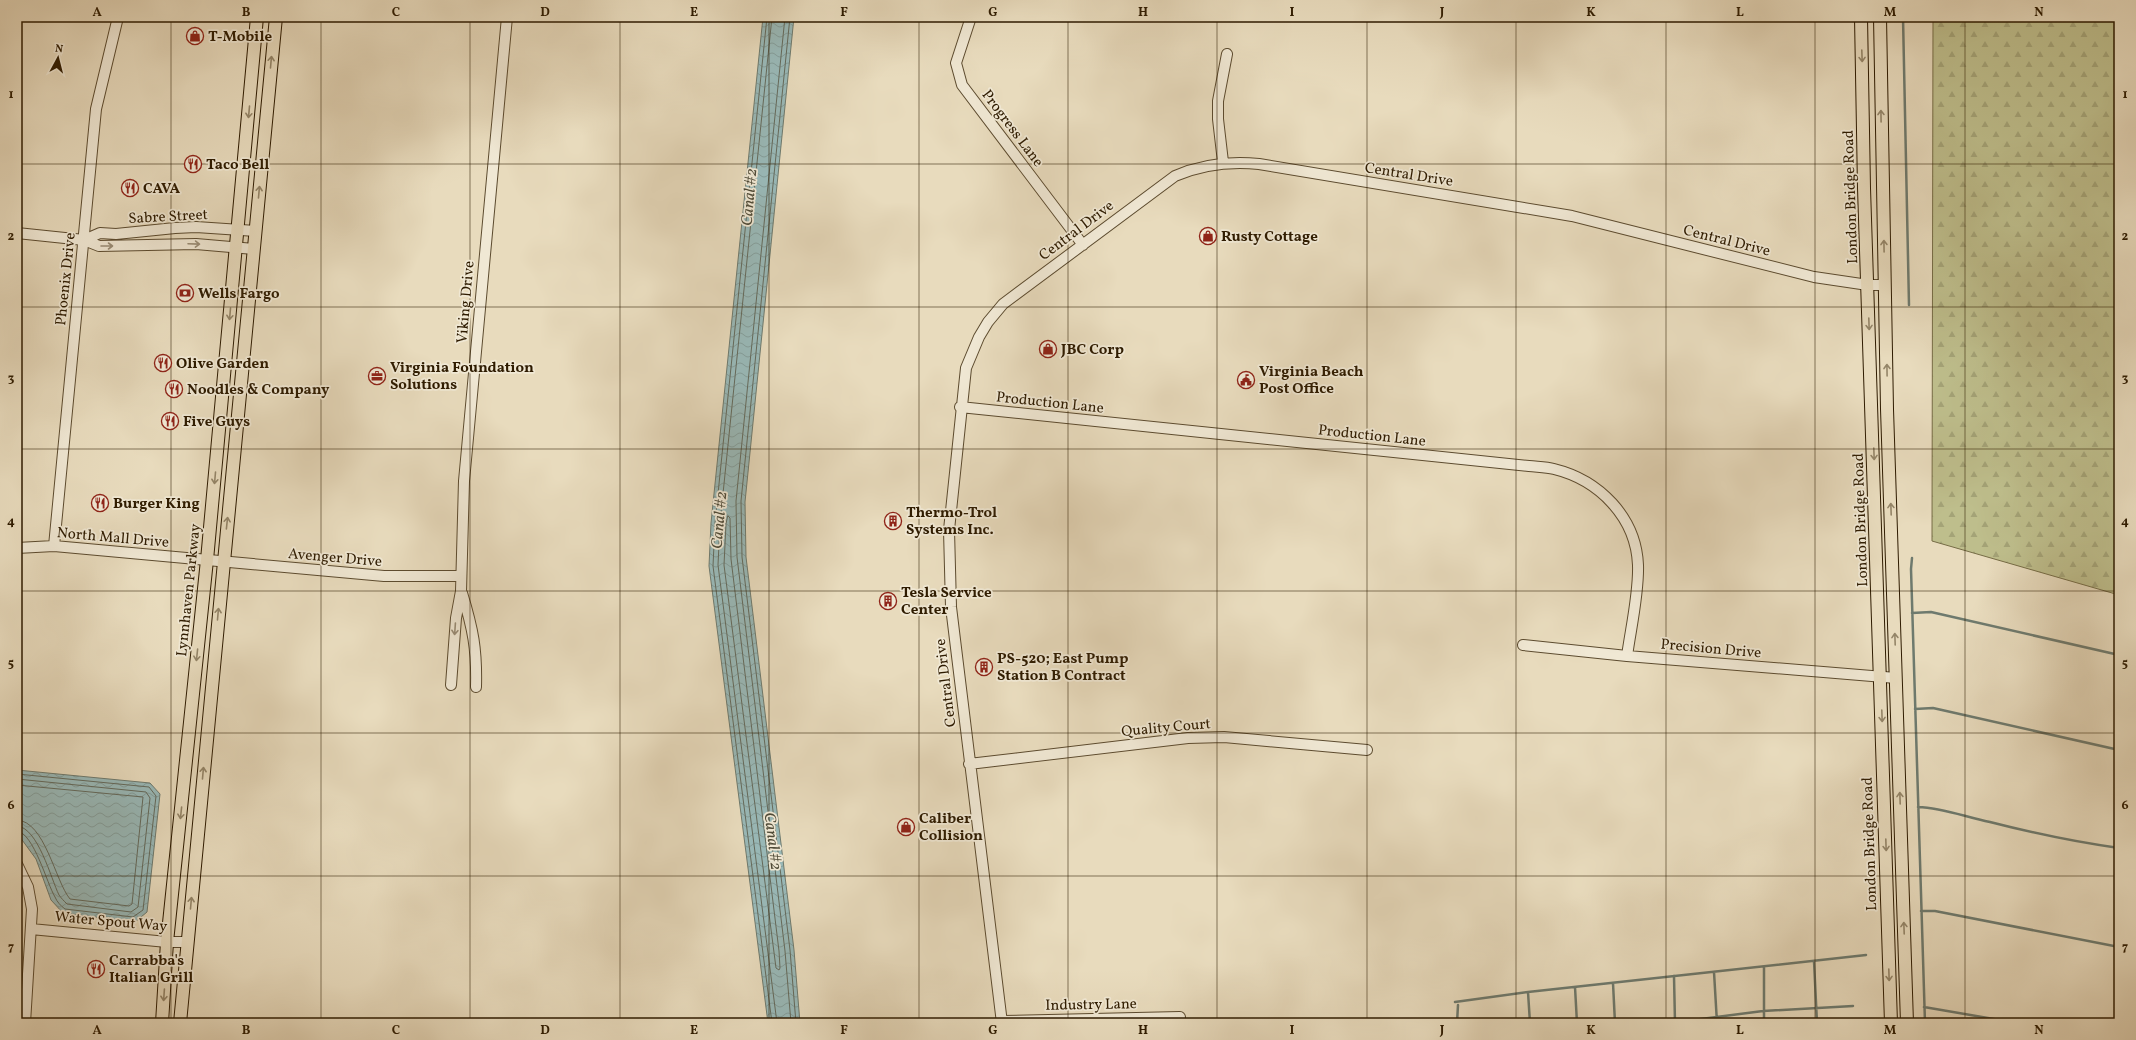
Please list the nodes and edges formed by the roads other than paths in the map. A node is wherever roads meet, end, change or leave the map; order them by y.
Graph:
1 (118, 17) edge
2 (257, 17) edge
3 (276, 17) edge
4 (507, 17) edge
5 (971, 17) edge
6 (1860, 17) edge
7 (1880, 17) edge
8 (1227, 54) dead end
9 (1223, 162) junction
10 (237, 229) junction
11 (256, 231) junction
12 (17, 233) edge
13 (84, 240) junction
14 (1083, 245) junction
15 (236, 247) junction
16 (254, 249) junction
17 (1868, 285) junction
18 (1884, 285) junction
19 (960, 407) junction
20 (54, 546) junction
21 (17, 548) edge
22 (207, 560) junction
23 (223, 562) junction
24 (461, 576) junction
25 (461, 591) junction
26 (1523, 645) dead end
27 (1627, 656) junction
28 (1880, 676) junction
29 (1896, 678) junction
30 (451, 685) dead end
31 (476, 687) dead end
32 (1367, 750) dead end
33 (969, 764) junction
34 (17, 864) edge
35 (31, 929) junction
36 (167, 942) junction
37 (187, 942) junction
38 (1180, 1018) dead end
39 (1002, 1022) edge
40 (25, 1023) edge
41 (162, 1023) edge
42 (180, 1023) edge
43 (1891, 1023) edge
44 (1907, 1023) edge

1 - 13 street, Phoenix Drive
2 -> 10 main road, Lynnhaven Parkway
11 -> 3 main road, Lynnhaven Parkway
4 - 24 street, Viking Drive
5 - 14 street, Progress Lane
6 -> 17 main road, London Bridge Road
18 -> 7 main road, London Bridge Road
8 - 9 street
9 - 14 street, Central Drive
9 - 17 street, Central Drive
10 - 11 street, Sabre Street
10 - 13 street, Sabre Street
10 - 15 main road, Lynnhaven Parkway
11 - 16 main road, Lynnhaven Parkway
12 - 13 street, Sabre Street
13 -> 15 street, Sabre Street
13 - 20 street, Phoenix Drive
14 - 19 street, Central Drive
15 - 16 street, Sabre Street
15 -> 22 main road, Lynnhaven Parkway
23 -> 16 main road, Lynnhaven Parkway
17 - 18 street, Central Drive
17 -> 28 main road, London Bridge Road
29 -> 18 main road, London Bridge Road
19 - 27 street, Production Lane
19 - 33 street, Central Drive
20 - 21 street, North Mall Drive
20 - 22 street, North Mall Drive
22 - 23 street, Avenger Drive
22 -> 36 main road, Lynnhaven Parkway
23 - 24 street, Avenger Drive
37 -> 23 main road, Lynnhaven Parkway
24 - 25 street, Viking Drive
25 -> 30 street, Viking Drive
25 - 31 street, Viking Drive
26 - 27 street, Precision Drive
27 - 28 street, Precision Drive
28 - 29 street, Precision Drive
28 -> 43 main road, London Bridge Road
44 -> 29 main road, London Bridge Road
32 - 33 street, Quality Court
33 - 39 street, Central Drive
34 - 35 street
35 - 36 street, Water Spout Way
35 - 40 street
36 - 37 street, Water Spout Way
36 -> 41 main road, Lynnhaven Parkway
37 - 42 main road, Lynnhaven Parkway
38 - 39 street, Industry Lane

